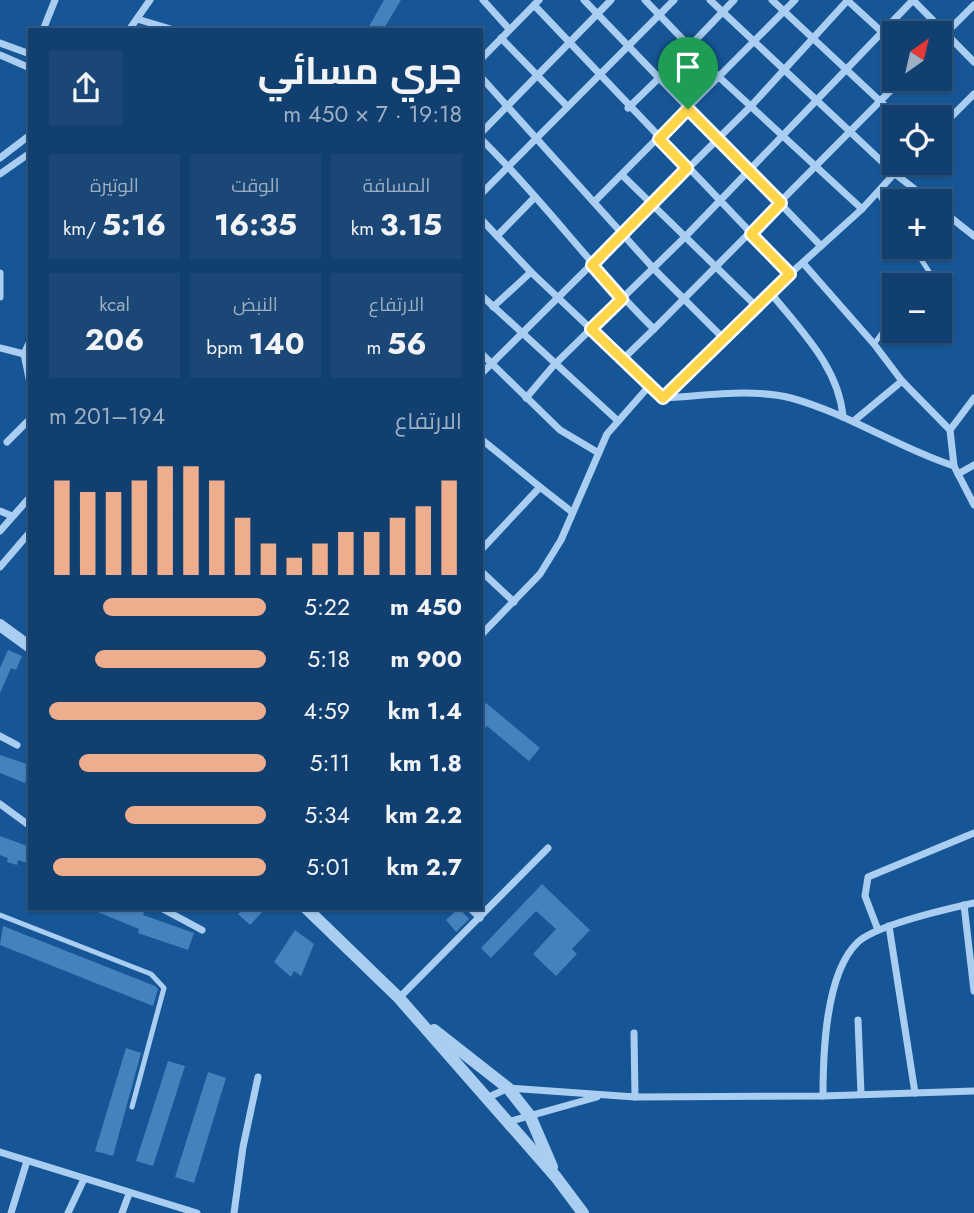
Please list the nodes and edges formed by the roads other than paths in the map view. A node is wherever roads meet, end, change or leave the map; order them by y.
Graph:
1 (55, 0) edge
2 (483, 0) edge
3 (584, 0) edge
4 (611, 0) edge
5 (645, 0) edge
6 (674, 0) edge
7 (710, 0) edge
8 (734, 0) edge
9 (772, 0) edge
10 (795, 0) edge
11 (847, 0) edge
12 (913, 0) edge
13 (969, 0) edge
14 (148, 3) edge
15 (537, 3) edge
16 (974, 5) edge
17 (723, 12) junction
18 (783, 12) junction
19 (597, 14) junction
20 (660, 16) junction
21 (140, 20) junction
22 (893, 21) edge
23 (935, 21) edge
24 (952, 26) edge
25 (44, 28) edge
26 (131, 28) edge
27 (140, 28) edge
28 (167, 28) edge
29 (509, 29) junction
30 (882, 32) joint
31 (501, 38) junction
32 (952, 38) edge
33 (811, 39) junction
34 (569, 42) junction
35 (754, 42) junction
36 (0, 43) edge
37 (628, 47) junction
38 (689, 47) junction
39 (28, 53) edge
40 (0, 55) edge
41 (483, 57) edge
42 (974, 62) edge
43 (28, 67) edge
44 (844, 69) junction
45 (784, 71) junction
46 (537, 75) junction
47 (599, 76) junction
48 (719, 77) junction
49 (659, 78) junction
50 (483, 79) edge
51 (891, 91) edge
52 (974, 94) edge
53 (816, 101) junction
54 (881, 102) junction
55 (509, 105) junction
56 (884, 105) edge
57 (567, 106) junction
58 (751, 106) junction
59 (628, 107) junction
60 (688, 109) junction
61 (952, 116) edge
62 (483, 131) edge
63 (851, 133) junction
64 (781, 135) junction
65 (538, 136) junction
66 (28, 137) edge
67 (717, 138) junction
68 (659, 139) junction
69 (483, 141) edge
70 (28, 154) edge
71 (0, 158) edge
72 (882, 162) edge
73 (509, 166) junction
74 (687, 168) junction
75 (816, 168) junction
76 (748, 170) junction
77 (0, 174) edge
78 (622, 175) junction
79 (892, 175) edge
80 (897, 175) edge
81 (915, 189) edge
82 (483, 192) edge
83 (877, 192) junction
84 (535, 197) junction
85 (882, 200) edge
86 (594, 202) junction
87 (719, 202) junction
88 (652, 203) junction
89 (781, 203) junction
90 (862, 209) junction
91 (952, 219) edge
92 (483, 221) edge
93 (622, 234) junction
94 (751, 234) junction
95 (497, 236) junction
96 (974, 236) edge
97 (684, 238) junction
98 (821, 246) junction
99 (921, 259) edge
100 (803, 263) junction
101 (592, 265) junction
102 (716, 268) junction
103 (653, 269) junction
104 (531, 272) junction
105 (0, 273) edge
106 (930, 273) dead end
107 (790, 274) junction
108 (770, 292) junction
109 (558, 296) junction
110 (0, 297) edge
111 (483, 297) edge
112 (622, 299) junction
113 (684, 300) junction
114 (491, 305) junction
115 (756, 306) junction
116 (483, 309) edge
117 (591, 329) junction
118 (654, 329) junction
119 (882, 333) edge
120 (522, 334) junction
121 (723, 338) junction
122 (874, 344) junction
123 (28, 345) edge
124 (0, 348) edge
125 (24, 354) junction
126 (483, 355) edge
127 (623, 359) junction
128 (492, 363) junction
129 (554, 365) junction
130 (483, 372) edge
131 (28, 373) edge
132 (902, 381) junction
133 (650, 385) junction
134 (526, 398) junction
135 (663, 398) junction
136 (974, 398) edge
137 (844, 416) junction
138 (855, 420) junction
139 (28, 421) edge
140 (617, 421) junction
141 (950, 430) junction
142 (483, 441) edge
143 (7, 442) dead end
144 (597, 452) junction
145 (974, 465) edge
146 (956, 470) junction
147 (540, 487) junction
148 (28, 499) edge
149 (974, 505) edge
150 (0, 511) edge
151 (572, 512) junction
152 (12, 516) junction
153 (0, 531) edge
154 (28, 533) edge
155 (483, 548) edge
156 (0, 567) edge
157 (483, 573) edge
158 (514, 602) junction
159 (0, 625) edge
160 (483, 633) edge
161 (28, 646) edge
162 (0, 736) edge
163 (17, 745) dead end
164 (0, 804) edge
165 (28, 825) edge
166 (974, 834) edge
167 (548, 848) dead end
168 (974, 903) edge
169 (964, 905) junction
170 (165, 910) edge
171 (308, 910) edge
172 (472, 910) edge
173 (0, 915) edge
174 (480, 918) junction
175 (889, 926) junction
176 (202, 930) dead end
177 (878, 930) junction
178 (974, 990) edge
179 (399, 998) junction
180 (409, 1010) junction
181 (858, 1020) dead end
182 (634, 1033) dead end
183 (258, 1077) dead end
184 (508, 1087) junction
185 (974, 1091) edge
186 (915, 1093) junction
187 (861, 1094) junction
188 (601, 1096) junction
189 (823, 1096) junction
190 (635, 1097) junction
191 (487, 1098) junction
192 (132, 1107) dead end
193 (530, 1116) junction
194 (508, 1122) junction
195 (0, 1152) edge
196 (27, 1161) junction
197 (556, 1177) junction
198 (84, 1179) junction
199 (129, 1194) junction
200 (11, 1213) edge
201 (68, 1213) edge
202 (122, 1213) edge
203 (197, 1213) edge
204 (234, 1213) edge
205 (583, 1213) edge

1 - 25 street
2 - 29 street
3 - 19 street
4 - 19 street
5 - 20 street
6 - 20 street
7 - 17 street
8 - 17 street
9 - 18 street
10 - 18 street
11 - 30 street
11 - 33 street
12 - 22 street
12 - 23 street
13 - 16 street
14 - 21 street
15 - 29 street
15 - 34 street
16 - 24 street
17 - 35 street
17 - 38 street
18 - 33 street
18 - 35 street
19 - 34 street
19 - 37 street
20 - 37 street
20 - 38 street
21 - 26 street
21 - 27 street
21 - 28 street
29 - 31 street
30 - 44 street
31 - 41 street
31 - 46 street
32 - 42 street
33 - 44 street
33 - 45 street
34 - 46 street
34 - 47 street
35 - 45 street
35 - 48 street
36 - 39 street
37 - 47 street
37 - 49 street
38 - 48 street
40 - 43 street
44 - 53 street
44 - 54 street
45 - 53 street
45 - 58 street
46 - 55 street
46 - 57 street
47 - 57 street
47 - 59 street
48 - 58 street
48 - 60 street
49 - 59 street
49 - 60 street
50 - 55 street
51 - 54 street
52 - 61 street
53 - 63 street
53 - 64 street
54 - 56 street
54 - 63 street
55 - 62 street
55 - 65 street
57 - 65 street
58 - 64 street
58 - 67 street
59 - 68 street
60 - 67 street
60 - 68 street
63 - 72 street
63 - 75 street
64 - 75 street
64 - 76 street
65 - 73 street
65 - 86 street
66 - 71 street
67 - 74 street
67 - 76 street
68 - 74 street
68 - 78 street
69 - 73 street
70 - 77 street
73 - 82 street
73 - 84 street
74 - 87 street
74 - 88 street
75 - 89 street
75 - 90 street
76 - 87 street
76 - 89 street
78 - 86 street
78 - 88 street
79 - 83 street
80 - 81 street
83 - 85 lane
83 - 90 street
84 - 95 street
84 - 101 street
86 - 93 street
87 - 94 street
87 - 97 street
88 - 93 street
88 - 97 street
89 - 94 street
89 - 98 street
90 - 98 street
91 - 96 street
92 - 95 street
93 - 101 street
93 - 103 street
94 - 102 street
94 - 107 street
95 - 104 street
97 - 102 street
97 - 103 street
98 - 100 street
99 - 106 lane
100 - 107 street
100 - 122 street
101 - 109 street
101 - 112 street
102 - 113 street
102 - 115 street
103 - 112 street
103 - 113 street
104 - 109 street
104 - 114 street
105 - 110 street
107 - 108 street
108 - 115 street
108 - 137 street
109 - 117 street
109 - 120 street
111 - 114 street
112 - 117 street
112 - 118 street
113 - 118 street
113 - 121 street
114 - 116 street
114 - 120 street
115 - 121 street
117 - 127 street
117 - 129 street
118 - 127 street
119 - 122 lane
120 - 128 street
120 - 129 street
121 - 135 street
122 - 132 street
123 - 125 street
124 - 125 street
125 - 131 street
126 - 128 street
127 - 133 street
128 - 130 street
128 - 134 street
129 - 134 street
129 - 140 street
132 - 138 street
132 - 141 street
133 - 135 street
133 - 140 street
134 - 144 street
135 - 137 street
136 - 141 street
137 - 138 street
138 - 146 street
139 - 143 street
140 - 144 street
141 - 146 street
142 - 147 street
144 - 151 street
145 - 146 street
146 - 149 street
147 - 151 street
147 - 155 street
148 - 152 street
150 - 152 street
151 - 158 street
152 - 153 street
154 - 156 street
157 - 158 street
158 - 160 street
159 - 161 street
162 - 163 street
164 - 165 street
166 - 177 street
167 - 174 street
168 - 169 street
169 - 175 street
169 - 178 street
170 - 176 street
171 - 179 street
172 - 174 street
173 - 192 lane
174 - 179 street
175 - 177 street
175 - 186 street
177 - 189 street
179 - 180 street
180 - 184 street
180 - 191 street
181 - 187 street
182 - 190 street
183 - 204 street
184 - 188 street
184 - 191 street
184 - 193 street
185 - 186 street
186 - 187 street
187 - 189 street
188 - 190 street
188 - 193 street
189 - 190 street
191 - 194 street
193 - 194 street
193 - 197 street
194 - 197 street
195 - 196 street
196 - 198 street
196 - 200 street
197 - 205 street
198 - 199 street
198 - 201 street
199 - 202 street
199 - 203 street

